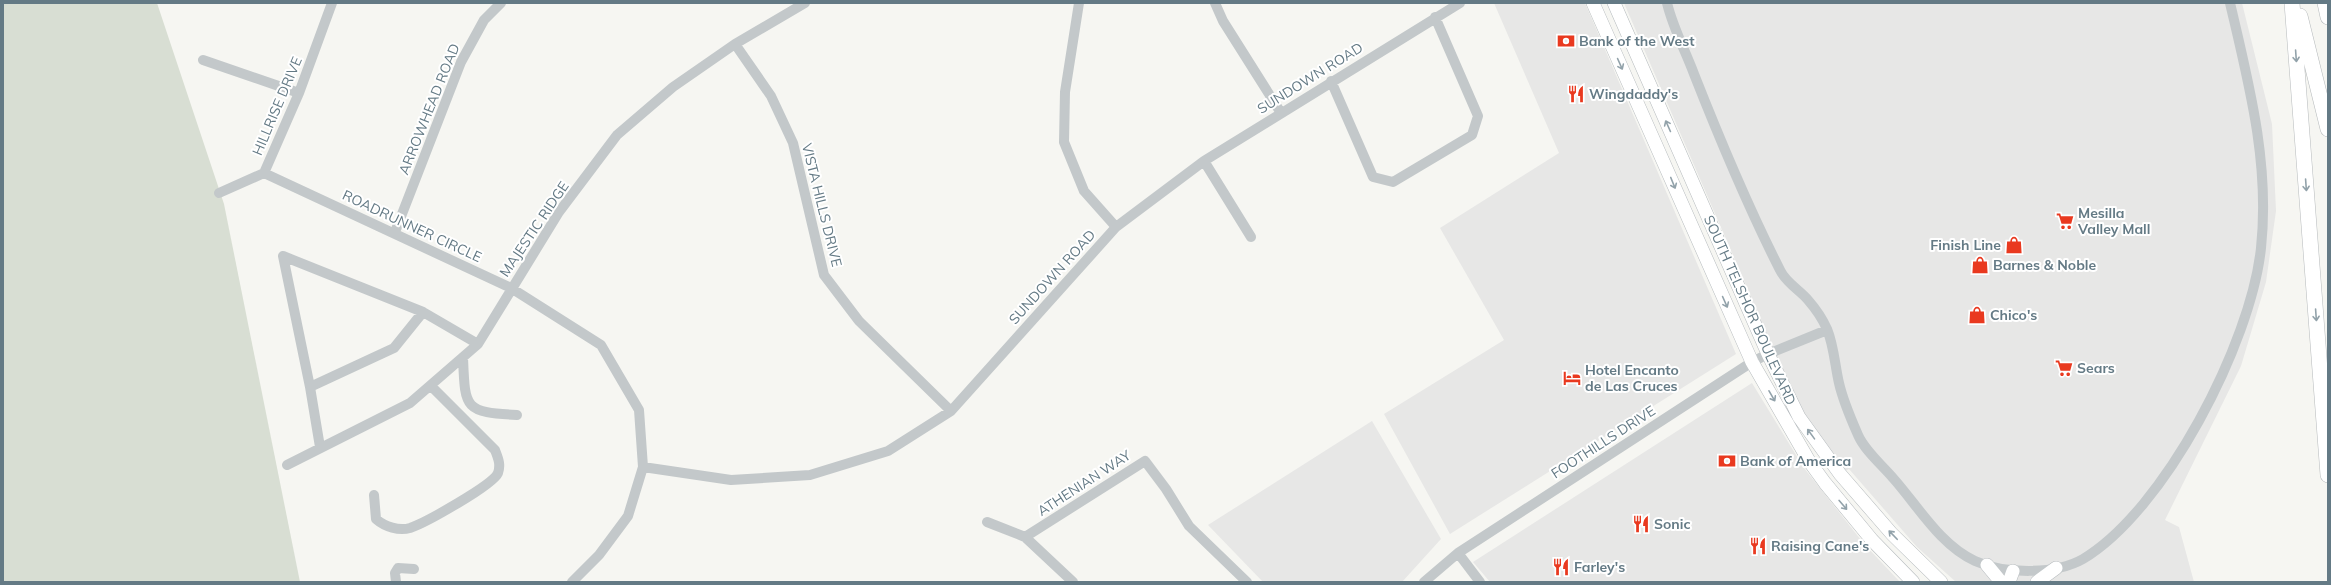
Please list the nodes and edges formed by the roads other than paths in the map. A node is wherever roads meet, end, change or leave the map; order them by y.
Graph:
1 (332, 3) edge
2 (501, 3) edge
3 (805, 3) edge
4 (1080, 3) edge
5 (1216, 3) edge
6 (1460, 3) edge
7 (1593, 3) edge
8 (1614, 3) edge
9 (1667, 3) edge
10 (2230, 3) edge
11 (2292, 3) edge
12 (2297, 3) edge
13 (2325, 3) edge
14 (1435, 17) junction
15 (2328, 17) edge
16 (735, 44) junction
17 (203, 60) dead end
18 (1331, 81) junction
19 (299, 93) junction
20 (1281, 113) junction
21 (2328, 129) edge
22 (1204, 161) junction
23 (264, 173) junction
24 (219, 193) dead end
25 (1116, 227) junction
26 (395, 232) junction
27 (1251, 237) dead end
28 (511, 288) junction
29 (423, 312) junction
30 (1827, 330) junction
31 (478, 344) junction
32 (1768, 354) junction
33 (463, 357) junction
34 (1752, 362) junction
35 (431, 386) junction
36 (310, 387) junction
37 (951, 411) junction
38 (517, 415) dead end
39 (320, 447) junction
40 (288, 465) dead end
41 (643, 468) junction
42 (2328, 475) edge
43 (374, 495) dead end
44 (987, 522) dead end
45 (1025, 537) junction
46 (1458, 553) junction
47 (1891, 559) junction
48 (1987, 565) junction
49 (2056, 568) junction
50 (414, 570) dead end
51 (2015, 576) edge
52 (396, 582) edge
53 (572, 582) edge
54 (1073, 582) edge
55 (1247, 582) edge
56 (1424, 582) edge
57 (1480, 582) edge
58 (1913, 582) edge
59 (1932, 582) edge
60 (1941, 582) edge
61 (2001, 582) edge
62 (2037, 582) edge

1 - 19 street, HILLRISE DRIVE
2 - 26 street, ARROWHEAD ROAD
3 - 16 street, MAJESTIC RIDGE
4 - 25 street
5 - 20 street
6 - 14 street, SUNDOWN ROAD
7 -> 34 main road, SOUTH TELSHOR BOULEVARD
32 -> 8 main road, SOUTH TELSHOR BOULEVARD
9 - 30 street
10 - 49 street
11 -> 42 highway
12 - 21 highway
13 - 15 highway
14 - 18 street, SUNDOWN ROAD
14 - 18 street
16 - 28 street, MAJESTIC RIDGE
16 - 37 street, VISTA HILLS DRIVE
17 - 19 street
18 - 20 street, SUNDOWN ROAD
19 - 23 street, HILLRISE DRIVE
20 - 22 street, SUNDOWN ROAD
22 - 25 street, SUNDOWN ROAD
22 - 27 street
23 - 24 street, HILLRISE DRIVE
23 - 26 street, ROADRUNNER CIRCLE
25 - 37 street, SUNDOWN ROAD
26 - 28 street, ROADRUNNER CIRCLE
28 - 31 street, MAJESTIC RIDGE
28 - 41 street, ROADRUNNER CIRCLE
29 - 31 street
29 - 36 street
29 - 36 street
30 - 32 street, FOOTHILLS DRIVE
30 - 48 street
31 - 33 street, MAJESTIC RIDGE
32 - 34 street, FOOTHILLS DRIVE
60 -> 32 main road, SOUTH TELSHOR BOULEVARD
33 - 35 street, MAJESTIC RIDGE
33 - 38 street
34 - 46 street, FOOTHILLS DRIVE
34 -> 47 main road, SOUTH TELSHOR BOULEVARD
35 - 39 street, MAJESTIC RIDGE
35 - 43 street
36 - 39 street
37 - 41 street, SUNDOWN ROAD
39 - 40 street, MAJESTIC RIDGE
41 - 53 street, ROADRUNNER CIRCLE
44 - 45 street
45 - 54 street
45 - 55 street, ATHENIAN WAY
46 - 56 street, FOOTHILLS DRIVE
46 - 57 street
47 - 58 main road, SOUTH TELSHOR BOULEVARD
47 - 59 main road
48 - 51 street
48 - 61 main road
49 - 51 street
49 - 62 main road
50 - 52 street

